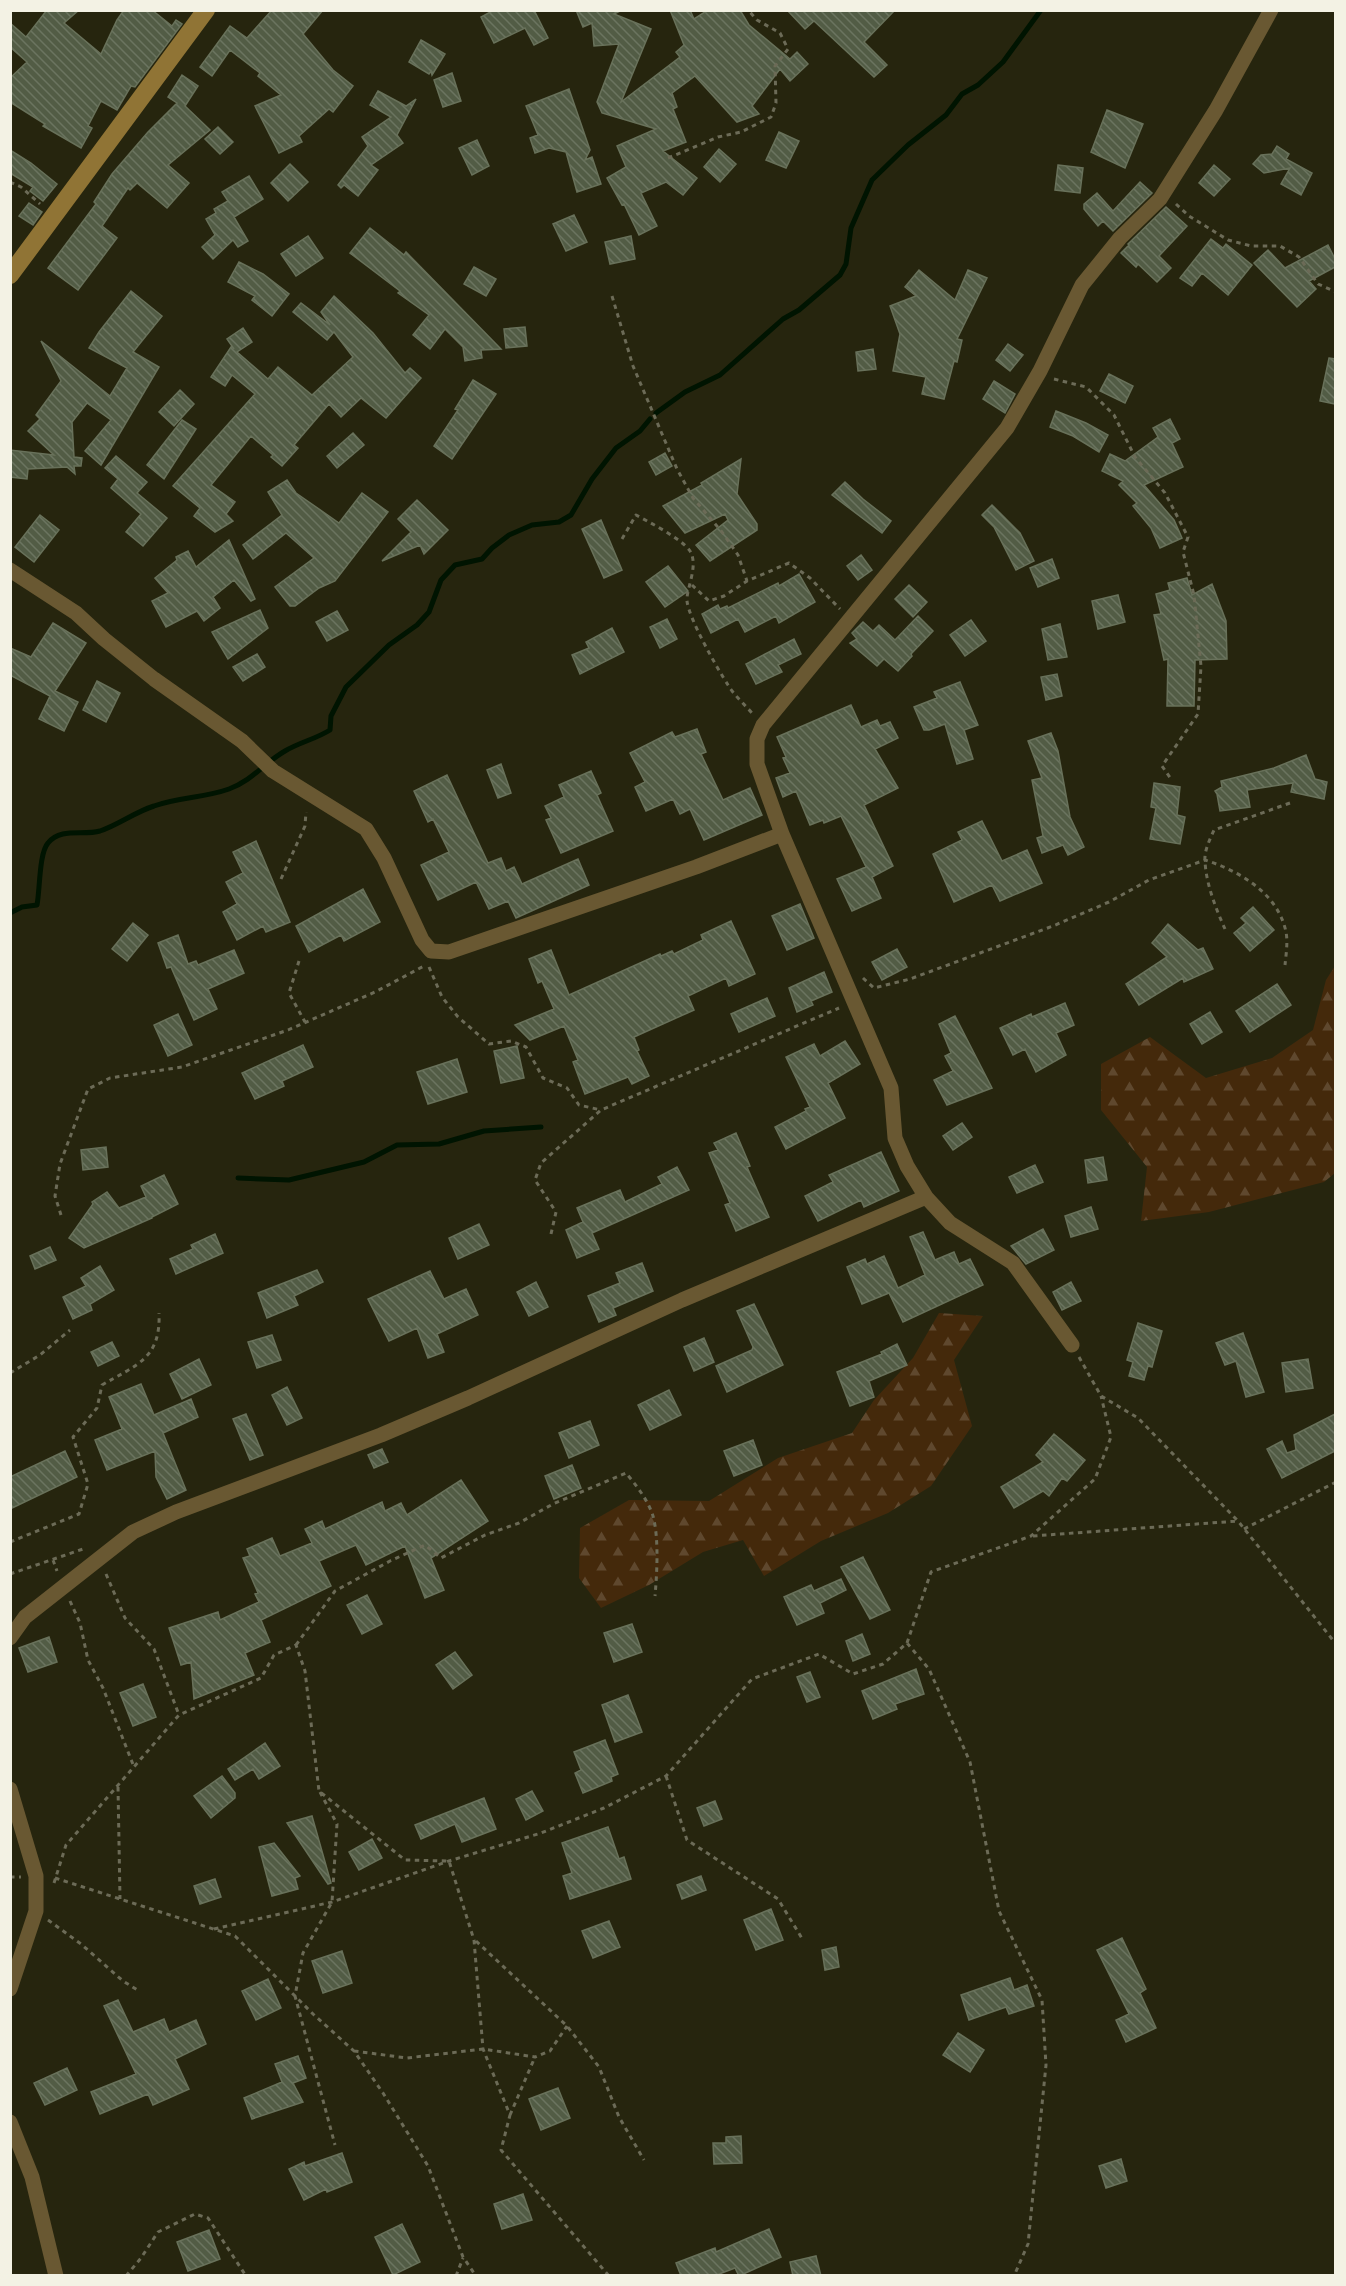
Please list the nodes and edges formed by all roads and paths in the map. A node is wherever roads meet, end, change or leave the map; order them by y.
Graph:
1 (206, 10) edge
2 (748, 10) edge
3 (1270, 10) edge
4 (668, 158) dead end
5 (10, 182) edge
6 (1160, 199) junction
7 (56, 212) junction
8 (10, 275) edge
9 (1335, 292) edge
10 (612, 296) dead end
11 (1040, 371) junction
12 (622, 539) dead end
13 (10, 570) edge
14 (747, 581) junction
15 (692, 585) junction
16 (849, 619) junction
17 (763, 725) junction
18 (1171, 778) dead end
19 (299, 788) junction
20 (1290, 802) dead end
21 (782, 834) junction
22 (1205, 860) junction
23 (281, 879) dead end
24 (1225, 929) dead end
25 (298, 961) dead end
26 (1285, 965) dead end
27 (846, 981) junction
28 (854, 1001) junction
29 (305, 1022) junction
30 (601, 1110) junction
31 (926, 1197) junction
32 (62, 1215) dead end
33 (551, 1234) dead end
34 (159, 1313) dead end
35 (70, 1330) dead end
36 (1072, 1345) joint
37 (10, 1373) edge
38 (1101, 1396) junction
39 (1335, 1482) edge
40 (1238, 1521) junction
41 (1245, 1529) junction
42 (1031, 1536) junction
43 (10, 1542) edge
44 (96, 1552) junction
45 (10, 1574) edge
46 (63, 1588) junction
47 (655, 1596) dead end
48 (10, 1638) edge
49 (907, 1643) junction
50 (1335, 1644) edge
51 (296, 1645) junction
52 (179, 1715) junction
53 (134, 1767) junction
54 (666, 1776) junction
55 (118, 1785) junction
56 (10, 1789) edge
57 (320, 1791) junction
58 (449, 1861) junction
59 (49, 1871) dead end
60 (56, 1879) junction
61 (120, 1899) junction
62 (332, 1902) junction
63 (36, 1911) junction
64 (214, 1929) junction
65 (474, 1940) junction
66 (803, 1940) dead end
67 (10, 1989) edge
68 (139, 1991) dead end
69 (295, 1996) junction
70 (567, 2026) junction
71 (483, 2049) junction
72 (354, 2051) junction
73 (535, 2057) junction
74 (510, 2115) junction
75 (10, 2122) edge
76 (335, 2145) dead end
77 (644, 2160) dead end
78 (464, 2257) junction
79 (56, 2276) edge
80 (126, 2276) edge
81 (246, 2276) edge
82 (456, 2276) edge
83 (476, 2276) edge
84 (609, 2276) edge
85 (1014, 2276) edge

1 - 7 main road
2 - 4 path
3 - 6 street
5 - 7 path
6 - 9 path
6 - 11 street
7 - 8 main road
10 - 14 path
11 - 16 street
11 - 18 path
12 - 15 path
13 - 19 street
14 - 15 path
14 - 16 path
15 - 17 path
16 - 17 street
17 - 21 street
19 - 21 street
19 - 23 path
20 - 22 path
21 - 27 street
22 - 24 path
22 - 26 path
22 - 27 path
25 - 29 path
27 - 28 street
28 - 30 path
28 - 31 street
29 - 30 path
29 - 32 path
30 - 33 path
31 - 36 street
31 - 44 street
34 - 43 path
35 - 37 path
36 - 38 path
38 - 40 path
38 - 42 path
39 - 41 path
40 - 41 path
40 - 42 path
41 - 50 path
42 - 49 path
44 - 45 path
44 - 46 street
44 - 52 path
46 - 48 street
46 - 53 path
47 - 51 path
49 - 54 path
49 - 85 path
51 - 52 path
51 - 57 path
52 - 53 path
53 - 55 path
54 - 58 path
54 - 66 path
55 - 60 path
55 - 61 path
56 - 63 street
57 - 58 path
57 - 62 path
58 - 62 path
58 - 65 path
59 - 60 path
60 - 61 path
60 - 63 path
61 - 64 path
62 - 64 path
62 - 69 path
63 - 67 street
63 - 68 path
64 - 69 path
65 - 70 path
65 - 71 path
69 - 72 path
69 - 76 path
70 - 73 path
70 - 77 path
71 - 72 path
71 - 73 path
71 - 74 path
72 - 78 path
73 - 74 path
74 - 84 path
75 - 79 street
78 - 82 path
78 - 83 path
80 - 81 path

